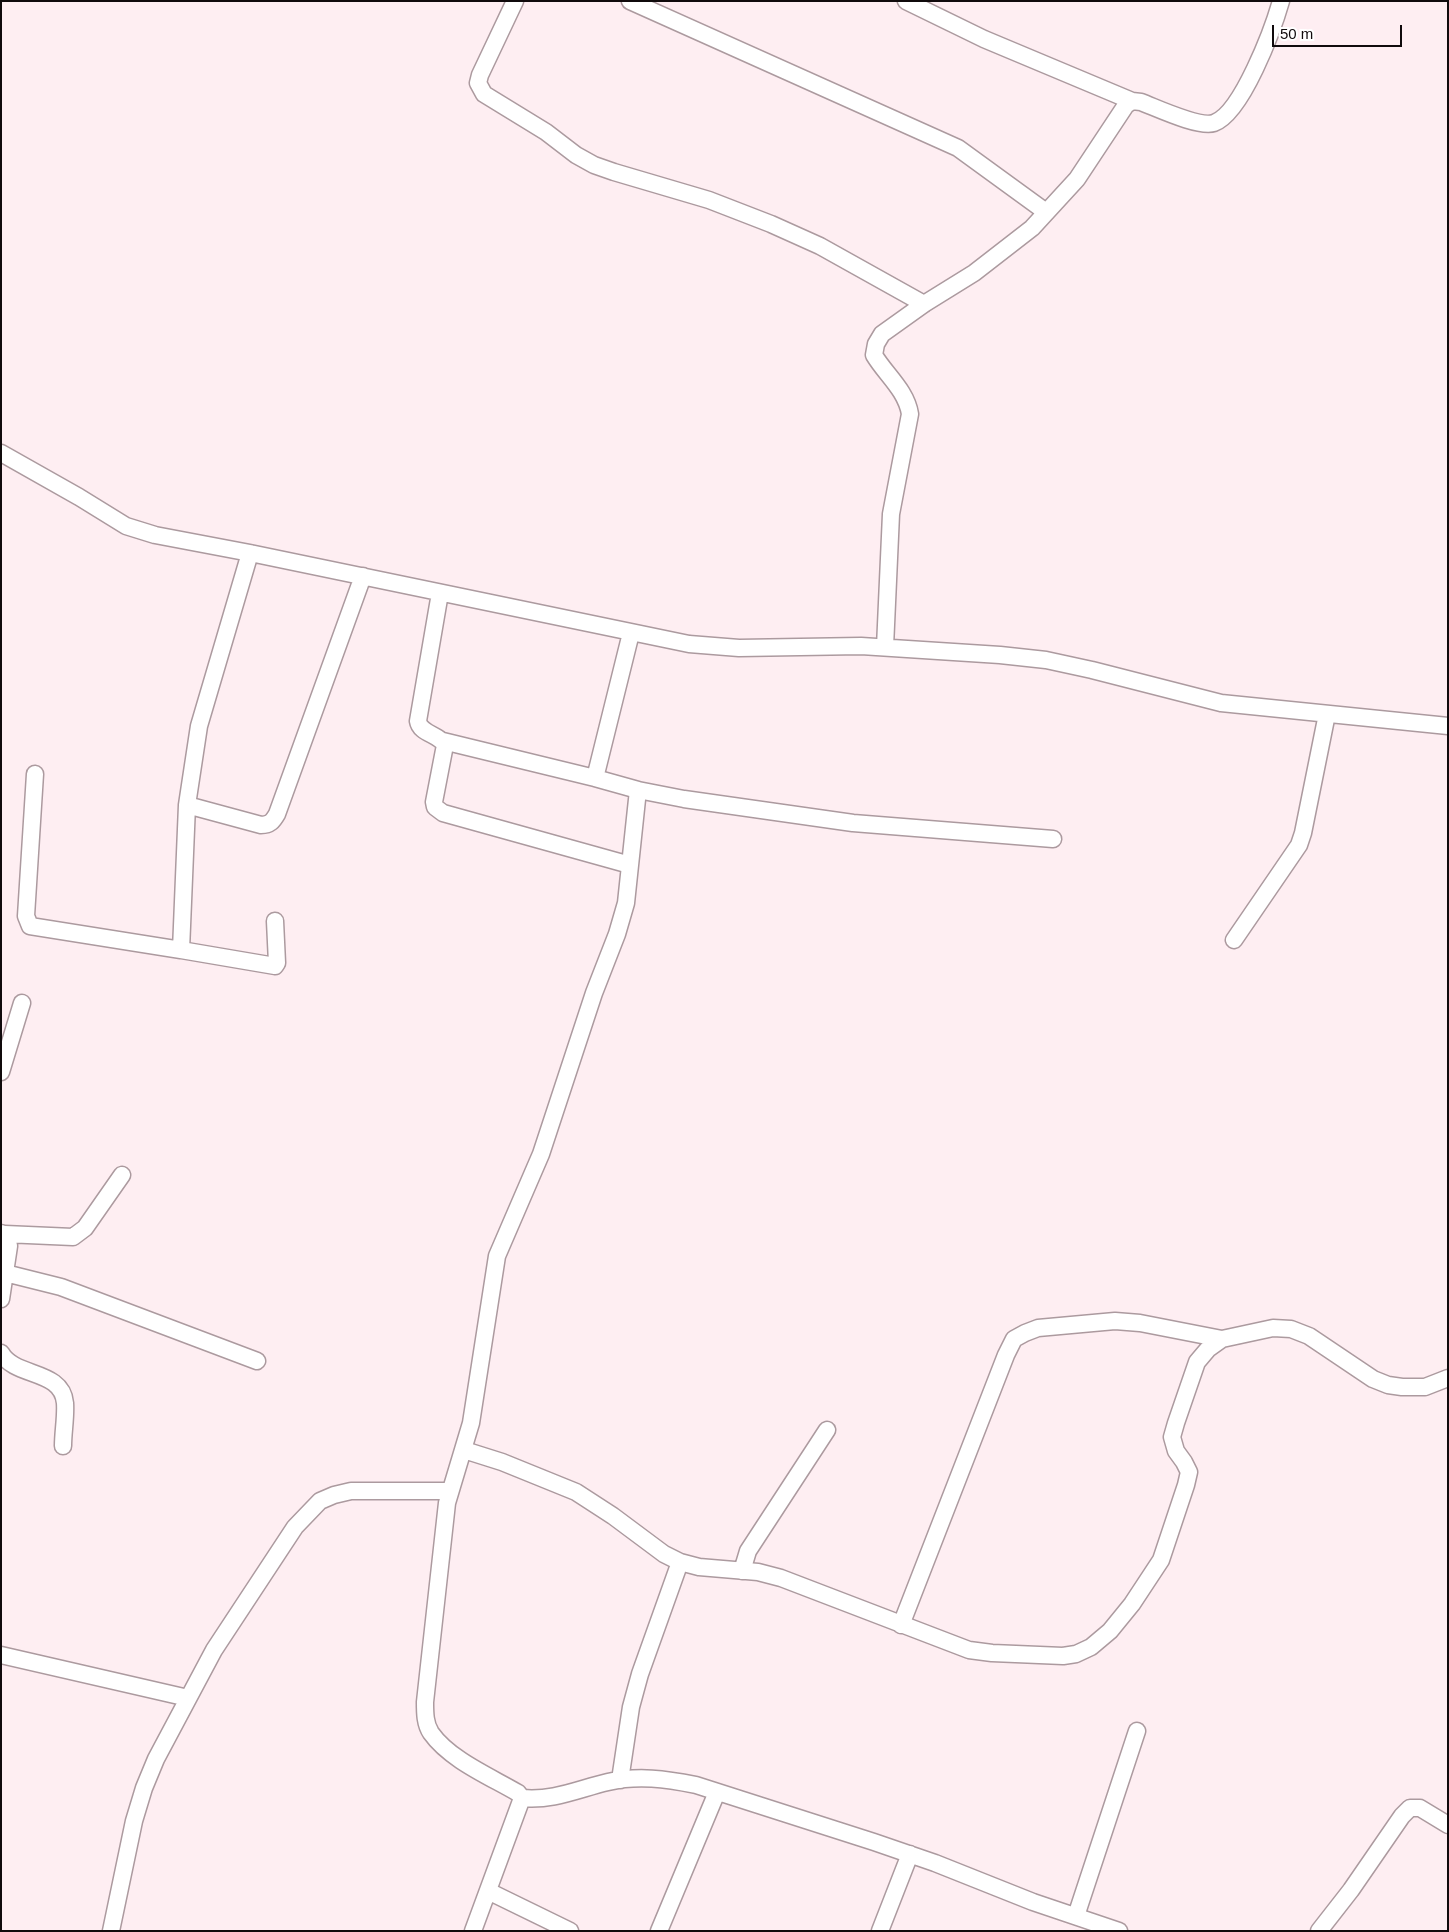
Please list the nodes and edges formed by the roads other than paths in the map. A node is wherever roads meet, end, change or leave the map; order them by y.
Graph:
1 (515, 1) edge
2 (630, 1) edge
3 (906, 1) edge
4 (1281, 1) edge
5 (1132, 101) junction
6 (1046, 212) junction
7 (924, 304) junction
8 (1, 453) edge
9 (250, 553) junction
10 (363, 576) junction
11 (440, 593) junction
12 (631, 633) junction
13 (885, 647) junction
14 (1326, 714) junction
15 (1448, 726) edge
16 (443, 741) junction
17 (35, 774) dead end
18 (595, 778) junction
19 (638, 790) junction
20 (187, 805) junction
21 (1053, 840) dead end
22 (630, 866) junction
23 (274, 921) dead end
24 (1234, 940) dead end
25 (180, 950) junction
26 (22, 1003) dead end
27 (1, 1072) edge
28 (122, 1175) dead end
29 (3, 1234) edge
30 (5, 1273) junction
31 (1, 1298) edge
32 (1222, 1339) junction
33 (1, 1353) edge
34 (257, 1361) dead end
35 (1448, 1378) edge
36 (827, 1430) dead end
37 (63, 1446) dead end
38 (464, 1450) junction
39 (450, 1491) junction
40 (680, 1562) junction
41 (742, 1570) junction
42 (901, 1625) junction
43 (1, 1655) edge
44 (188, 1698) junction
45 (1137, 1731) dead end
46 (620, 1780) junction
47 (717, 1792) junction
48 (522, 1798) junction
49 (1448, 1825) edge
50 (910, 1854) junction
51 (488, 1891) junction
52 (1076, 1916) junction
53 (111, 1931) edge
54 (473, 1931) edge
55 (570, 1931) edge
56 (659, 1931) edge
57 (880, 1931) edge
58 (1119, 1931) edge
59 (1319, 1931) edge

1 - 7 street
2 - 6 street
3 - 5 street
4 - 5 street
5 - 6 street
6 - 7 street
7 - 13 street
8 - 9 street
9 - 10 street
9 - 20 street
10 - 11 street
10 - 20 street
11 - 12 street
11 - 16 street
12 - 13 street
12 - 18 street
13 - 14 street
14 - 15 street
14 - 24 street
16 - 18 street
16 - 22 street
17 - 25 street
18 - 19 street
19 - 21 street
19 - 22 street
20 - 25 street
22 - 38 street
23 - 25 street
26 - 27 street
28 - 29 street
29 - 30 street
30 - 31 street
30 - 34 street
32 - 35 street
32 - 42 street
32 - 42 street
33 - 37 street
36 - 41 street
38 - 39 street
38 - 40 street
39 - 44 street
39 - 48 street
40 - 41 street
40 - 46 street
41 - 42 street
43 - 44 street
44 - 53 street
45 - 52 street
46 - 47 street
46 - 48 street
47 - 50 street
47 - 56 street
48 - 51 street
49 - 59 street
50 - 52 street
50 - 57 street
51 - 54 street
51 - 55 street
52 - 58 street

